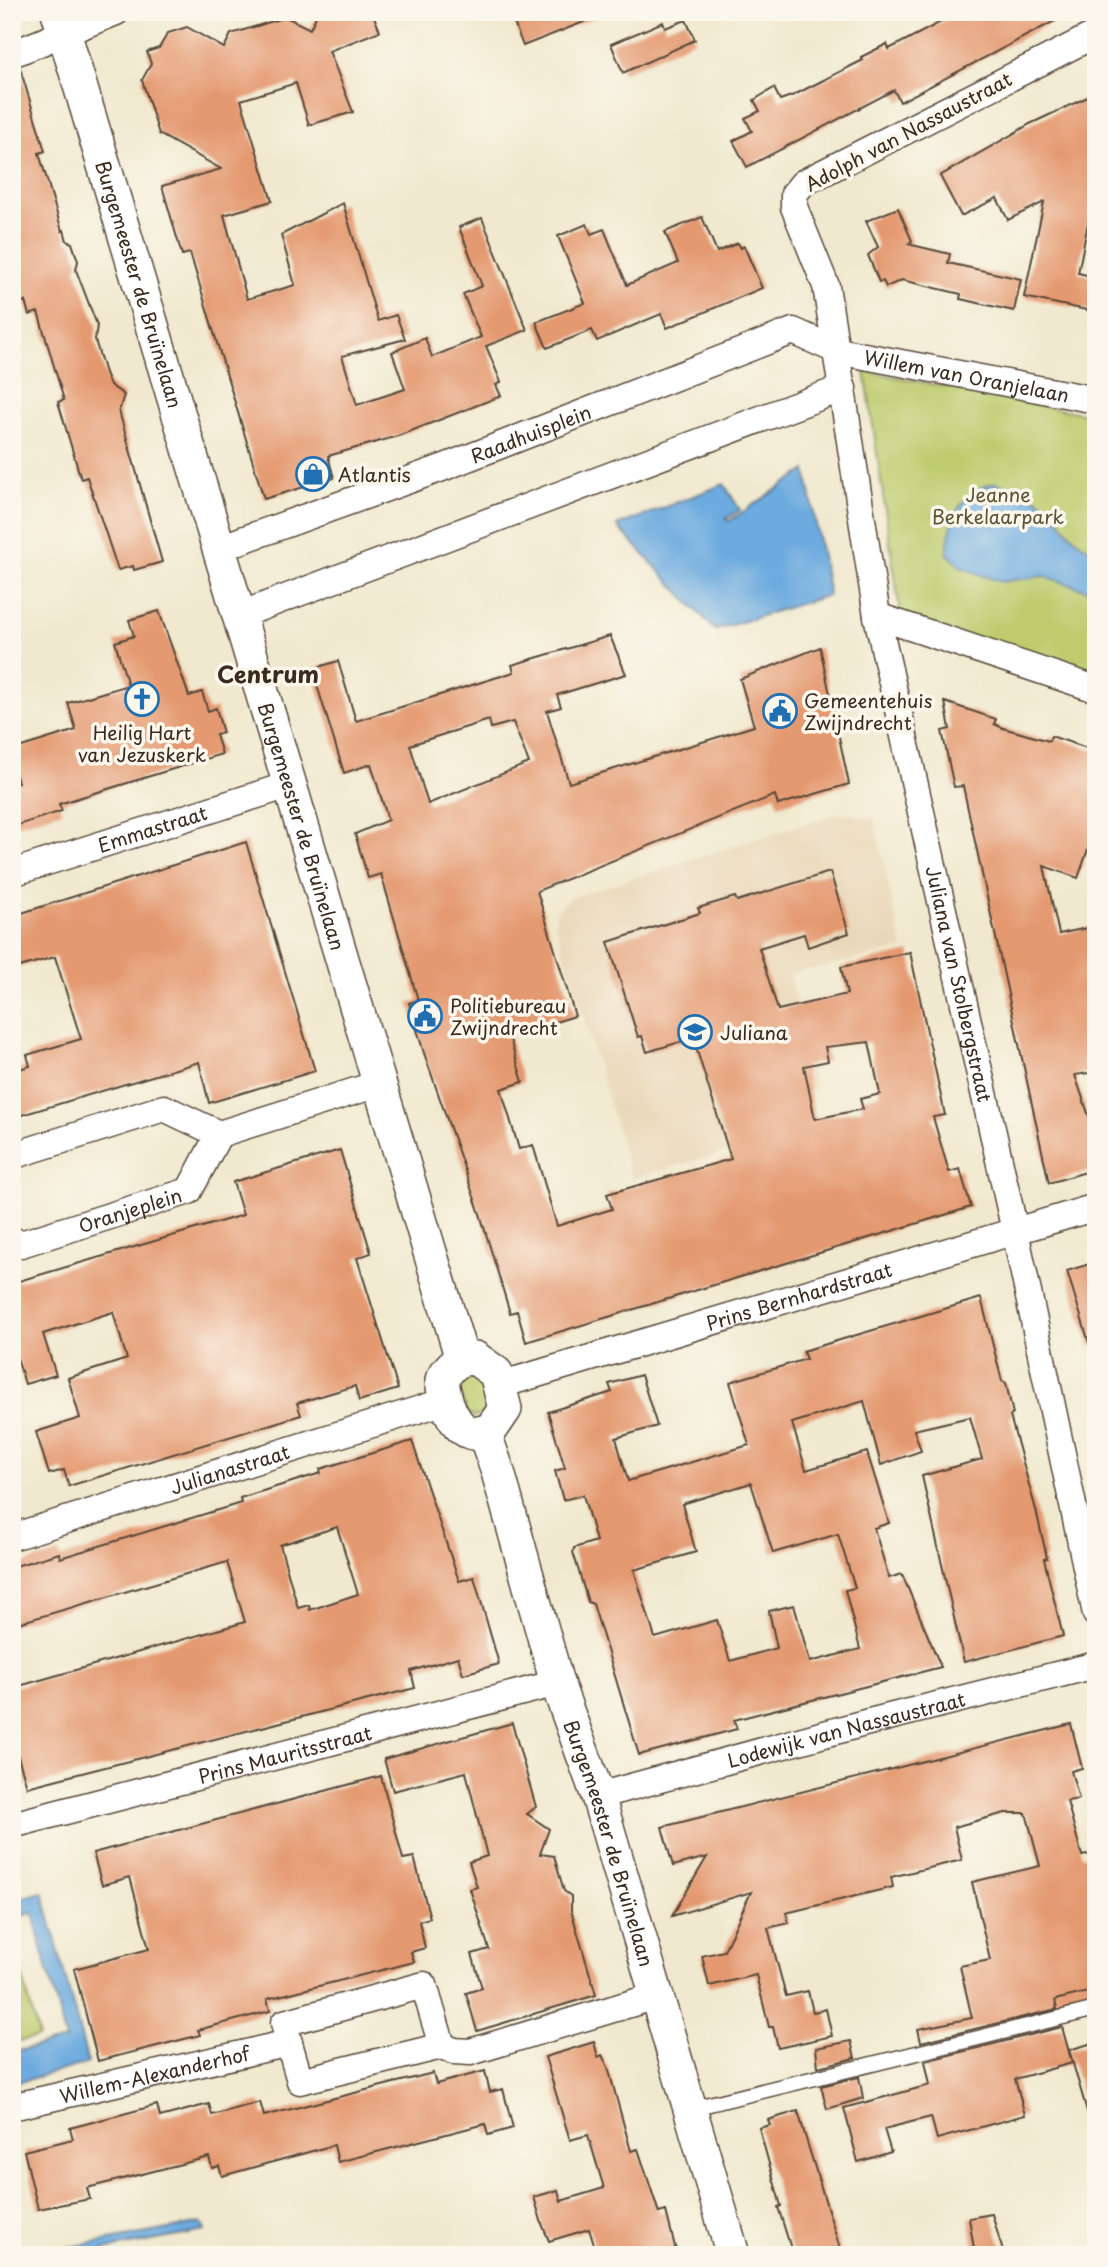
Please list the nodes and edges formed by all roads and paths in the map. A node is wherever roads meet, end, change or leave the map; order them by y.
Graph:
1 (116, 12) edge
2 (60, 23) edge
3 (1096, 34) edge
4 (12, 54) edge
5 (838, 351) junction
6 (843, 388) junction
7 (1096, 400) edge
8 (220, 548) junction
9 (240, 615) junction
10 (877, 616) junction
11 (1096, 689) edge
12 (292, 784) junction
13 (12, 873) edge
14 (381, 1083) junction
15 (219, 1134) junction
16 (12, 1156) edge
17 (1096, 1207) edge
18 (1015, 1231) junction
19 (12, 1240) edge
20 (462, 1359) junction
21 (500, 1385) junction
22 (446, 1401) junction
23 (484, 1432) junction
24 (12, 1537) edge
25 (1096, 1614) edge
26 (1096, 1665) edge
27 (557, 1683) junction
28 (598, 1796) junction
29 (13, 1822) edge
30 (656, 1996) junction
31 (1096, 2009) edge
32 (289, 2042) junction
33 (442, 2046) junction
34 (20, 2105) dead end
35 (688, 2109) junction
36 (733, 2255) edge

1 - 2 street
2 - 4 street
2 - 8 street, Burgemeester de Bruïnelaan
3 - 5 street, Adolph van Nassaustraat
5 - 6 street, Juliana van Stolbergstraat
5 - 7 street, Willem van Oranjelaan
5 - 8 street, Raadhuisplein
6 - 9 street
6 - 10 street, Juliana van Stolbergstraat
8 - 9 street, Burgemeester de Bruïnelaan
9 - 12 street, Burgemeester de Bruïnelaan
10 - 11 street
10 - 18 street, Juliana van Stolbergstraat
12 - 13 street, Emmastraat
12 - 14 street, Burgemeester de Bruïnelaan
14 - 15 street
14 - 20 street, Burgemeester de Bruïnelaan
15 - 16 street
15 - 19 street, Oranjeplein
17 - 18 street, Prins Bernhardstraat
18 - 21 street, Prins Bernhardstraat
18 - 25 street, Juliana van Stolbergstraat
20 - 21 street
20 - 22 street
21 - 23 street
22 - 23 street
22 - 24 street, Julianastraat
23 - 27 street, Burgemeester de Bruïnelaan
26 - 28 street, Lodewijk van Nassaustraat
27 - 28 street, Burgemeester de Bruïnelaan
27 - 29 street, Prins Mauritsstraat
28 - 30 street, Burgemeester de Bruïnelaan
30 - 33 street
30 - 35 street, Burgemeester de Bruïnelaan
31 - 35 lane
32 - 33 street
32 - 33 street
32 - 34 street, Willem-Alexanderhof
35 - 36 street, Burgemeester de Bruïnelaan

